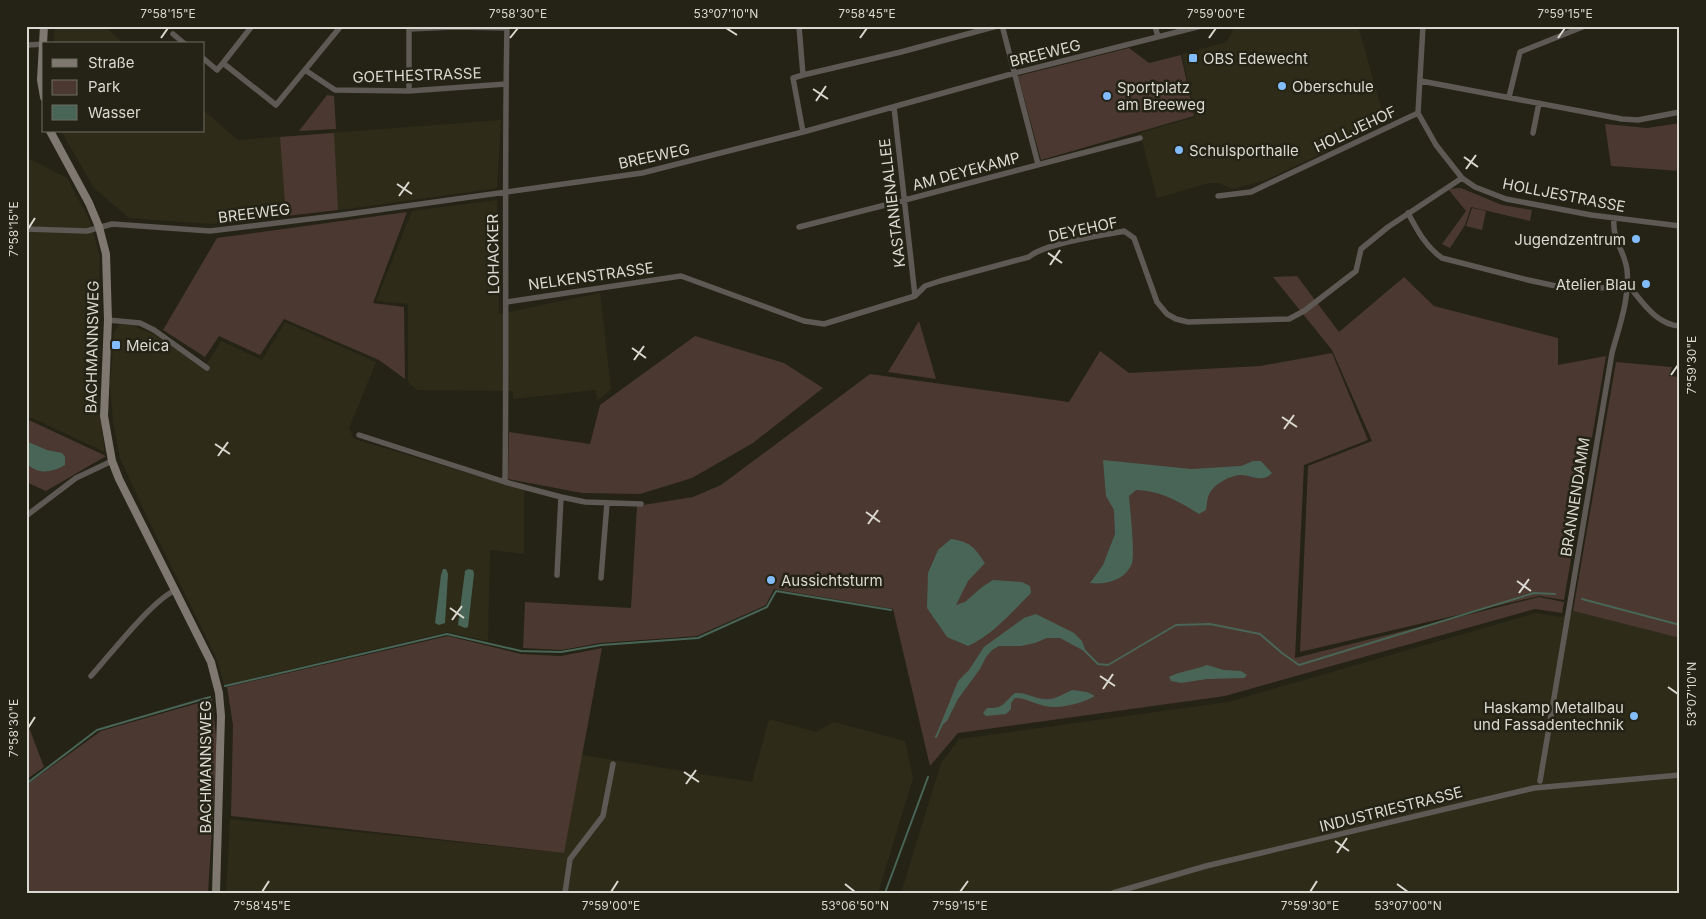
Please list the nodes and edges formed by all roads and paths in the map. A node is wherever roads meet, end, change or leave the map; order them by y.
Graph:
1 (44, 26) edge
2 (252, 26) edge
3 (341, 26) edge
4 (799, 26) edge
5 (997, 26) edge
6 (1005, 26) edge
7 (1155, 26) edge
8 (1201, 26) edge
9 (1423, 26) edge
10 (1584, 26) edge
11 (506, 27) edge
12 (173, 34) dead end
13 (1158, 37) junction
14 (43, 42) edge
15 (183, 42) edge
16 (42, 44) edge
17 (26, 47) edge
18 (205, 60) edge
19 (42, 62) edge
20 (222, 63) junction
21 (305, 70) junction
22 (1015, 73) junction
23 (803, 75) junction
24 (1421, 81) junction
25 (506, 84) junction
26 (42, 86) edge
27 (409, 91) junction
28 (1509, 97) junction
29 (1539, 104) junction
30 (894, 107) junction
31 (1680, 112) edge
32 (1418, 113) junction
33 (51, 132) edge
34 (803, 132) junction
35 (1533, 133) dead end
36 (1140, 138) dead end
37 (1038, 164) junction
38 (1462, 178) junction
39 (504, 192) junction
40 (1218, 196) dead end
41 (905, 200) junction
42 (1408, 213) junction
43 (1614, 219) junction
44 (1680, 226) edge
45 (99, 227) junction
46 (799, 227) dead end
47 (26, 229) edge
48 (681, 276) joint
49 (1627, 286) junction
50 (915, 296) junction
51 (506, 302) junction
52 (108, 320) junction
53 (1680, 326) edge
54 (207, 368) dead end
55 (359, 435) dead end
56 (112, 461) junction
57 (505, 482) junction
58 (561, 497) junction
59 (607, 503) junction
60 (641, 504) dead end
61 (26, 516) edge
62 (557, 575) dead end
63 (601, 578) dead end
64 (176, 590) junction
65 (91, 676) dead end
66 (613, 764) dead end
67 (1680, 775) edge
68 (1540, 782) dead end
69 (216, 893) edge
70 (565, 893) edge
71 (1113, 893) edge

1 - 14 street
2 - 20 street
3 - 21 street
4 - 23 street
5 - 23 street
6 - 22 street
7 - 13 street
8 - 13 street, BREEWEG
9 - 24 street
10 - 28 street
11 - 25 street, LOHACKER
11 - 27 street
12 - 15 street
13 - 22 street, BREEWEG
16 - 17 street
18 - 20 street
19 - 26 street
20 - 21 street
21 - 27 street, GOETHESTRASSE
22 - 30 street, BREEWEG
22 - 37 street
23 - 34 street
24 - 28 street
24 - 32 street
25 - 27 street, GOETHESTRASSE
25 - 39 street, LOHACKER
28 - 29 street
29 - 31 street
29 - 35 street
30 - 34 street, BREEWEG
30 - 41 street, KASTANIENALLEE
32 - 38 street, HOLLJESTRASSE
32 - 40 street, HOLLJEHOF
33 - 45 street, BACHMANNSWEG
34 - 39 street, BREEWEG
36 - 37 street, AM DEYEKAMP
37 - 41 street, AM DEYEKAMP
38 - 42 street, DEYEHOF
38 - 43 street, HOLLJESTRASSE
39 - 45 street, BREEWEG
39 - 51 street, LOHACKER
41 - 46 street, AM DEYEKAMP
41 - 50 street, KASTANIENALLEE
42 - 49 street
42 - 50 street, DEYEHOF
43 - 44 street, HOLLJESTRASSE
43 - 49 street, BRANNENDAMM
45 - 47 street, BREEWEG
45 - 52 street, BACHMANNSWEG
48 - 50 street, DEYEHOF
48 - 51 street, NELKENSTRASSE
49 - 53 street
49 - 68 street, BRANNENDAMM
51 - 57 street, LOHACKER
52 - 54 street
52 - 56 street, BACHMANNSWEG
55 - 57 street
56 - 61 street
56 - 64 street, BACHMANNSWEG
57 - 58 street
58 - 59 street
58 - 62 street
59 - 60 street
59 - 63 street
64 - 65 street
64 - 69 street, BACHMANNSWEG
66 - 70 street
67 - 71 street, INDUSTRIESTRASSE

